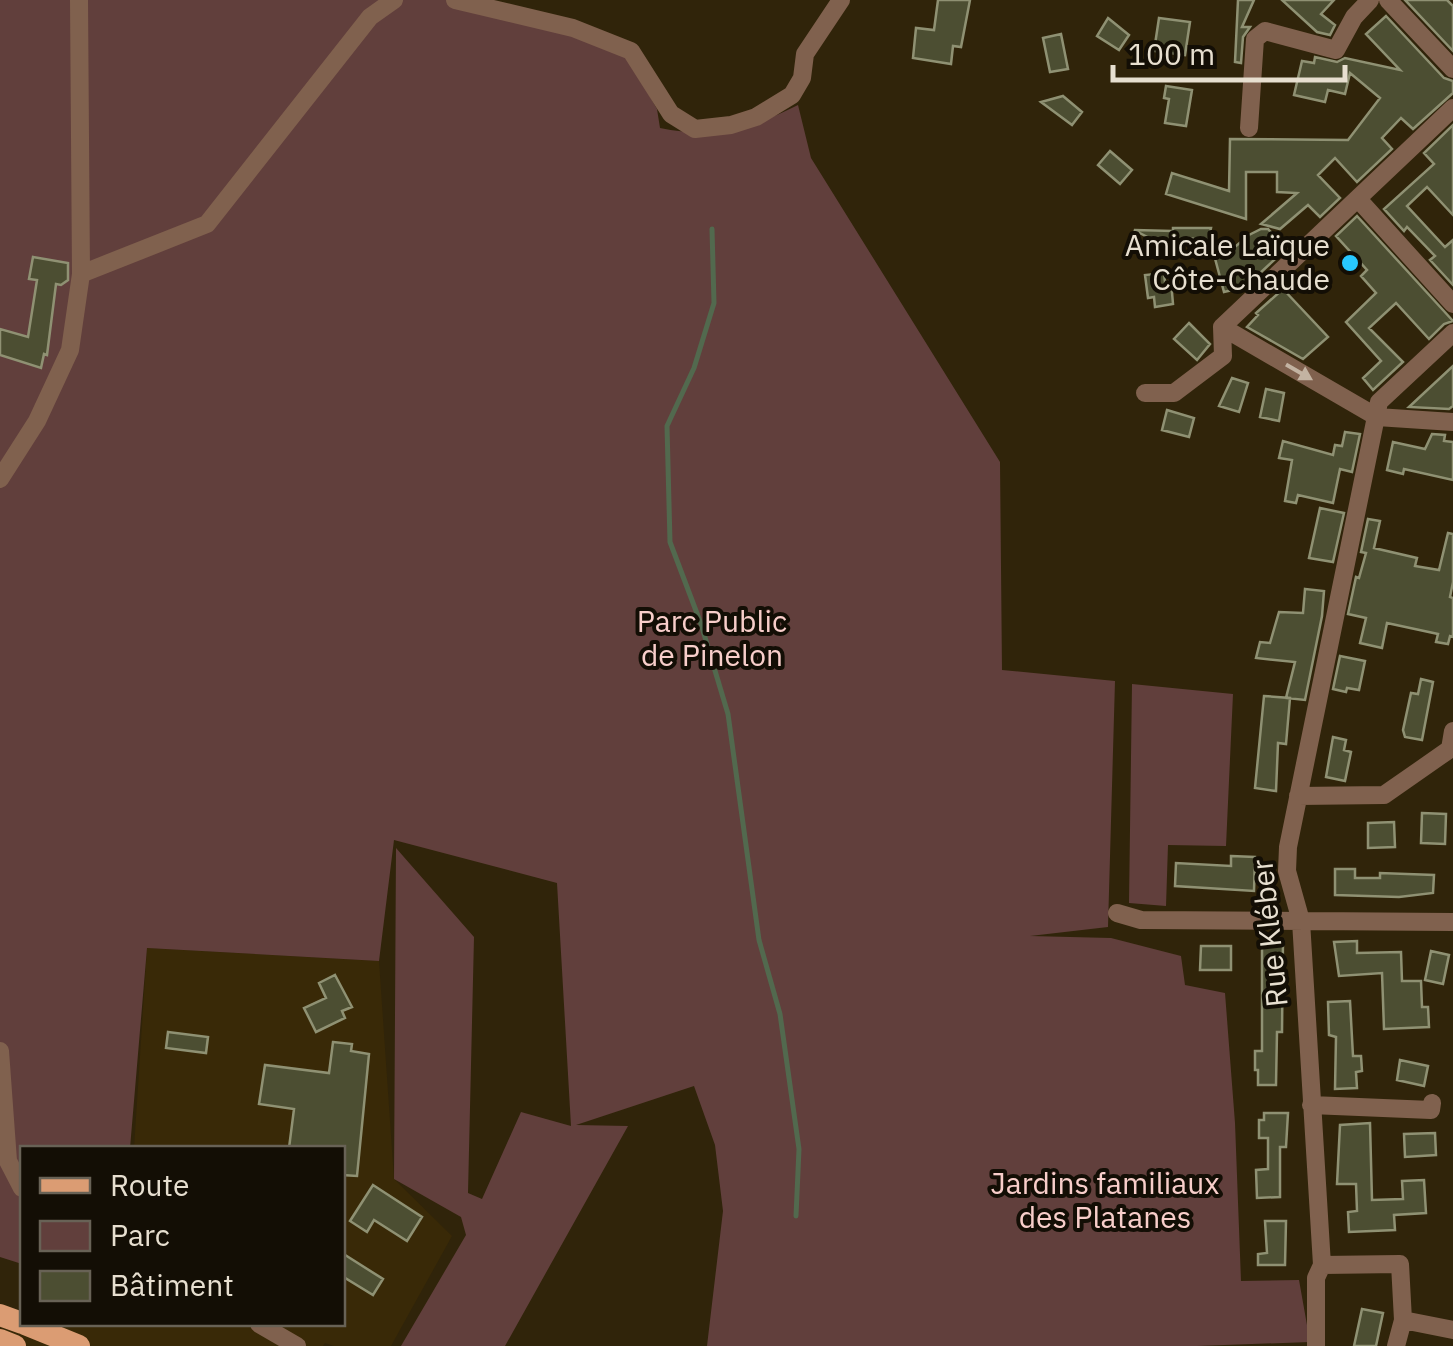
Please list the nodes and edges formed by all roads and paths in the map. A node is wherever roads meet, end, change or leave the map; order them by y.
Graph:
1 (79, 0) edge
2 (394, 0) edge
3 (455, 0) edge
4 (842, 0) edge
5 (1370, 0) edge
6 (1388, 0) edge
7 (1453, 68) edge
8 (1453, 108) edge
9 (1249, 128) dead end
10 (1358, 199) junction
11 (81, 274) junction
12 (1453, 304) edge
13 (1222, 327) junction
14 (1453, 333) edge
15 (1145, 393) dead end
16 (1377, 417) junction
17 (1453, 422) edge
18 (0, 478) edge
19 (1453, 732) edge
20 (1298, 796) junction
21 (1117, 913) dead end
22 (1302, 921) junction
23 (1453, 922) edge
24 (0, 1051) edge
25 (1432, 1103) dead end
26 (1311, 1105) junction
27 (20, 1184) edge
28 (1322, 1265) junction
29 (1403, 1320) junction
30 (31, 1326) edge
31 (270, 1326) edge
32 (1453, 1330) edge
33 (79, 1346) edge
34 (297, 1346) edge
35 (1316, 1346) edge
36 (1396, 1346) edge

1 - 11 street
2 - 11 street
3 - 4 street
5 - 9 street
6 - 7 street
8 - 10 street
10 - 12 street
10 - 13 street
11 - 18 street
13 - 15 street
13 -> 16 street
14 - 16 street, Rue Kléber
16 - 17 street
16 - 20 street, Rue Kléber
19 - 20 street
20 - 22 street, Rue Kléber
21 - 22 street
22 - 23 street
22 - 26 street, Rue Kléber
24 - 27 street
25 - 26 street
26 - 28 street, Rue Kléber
28 - 29 street
28 - 35 street, Rue Kléber
29 - 32 street
29 - 36 street
30 - 33 main road
31 - 34 street

